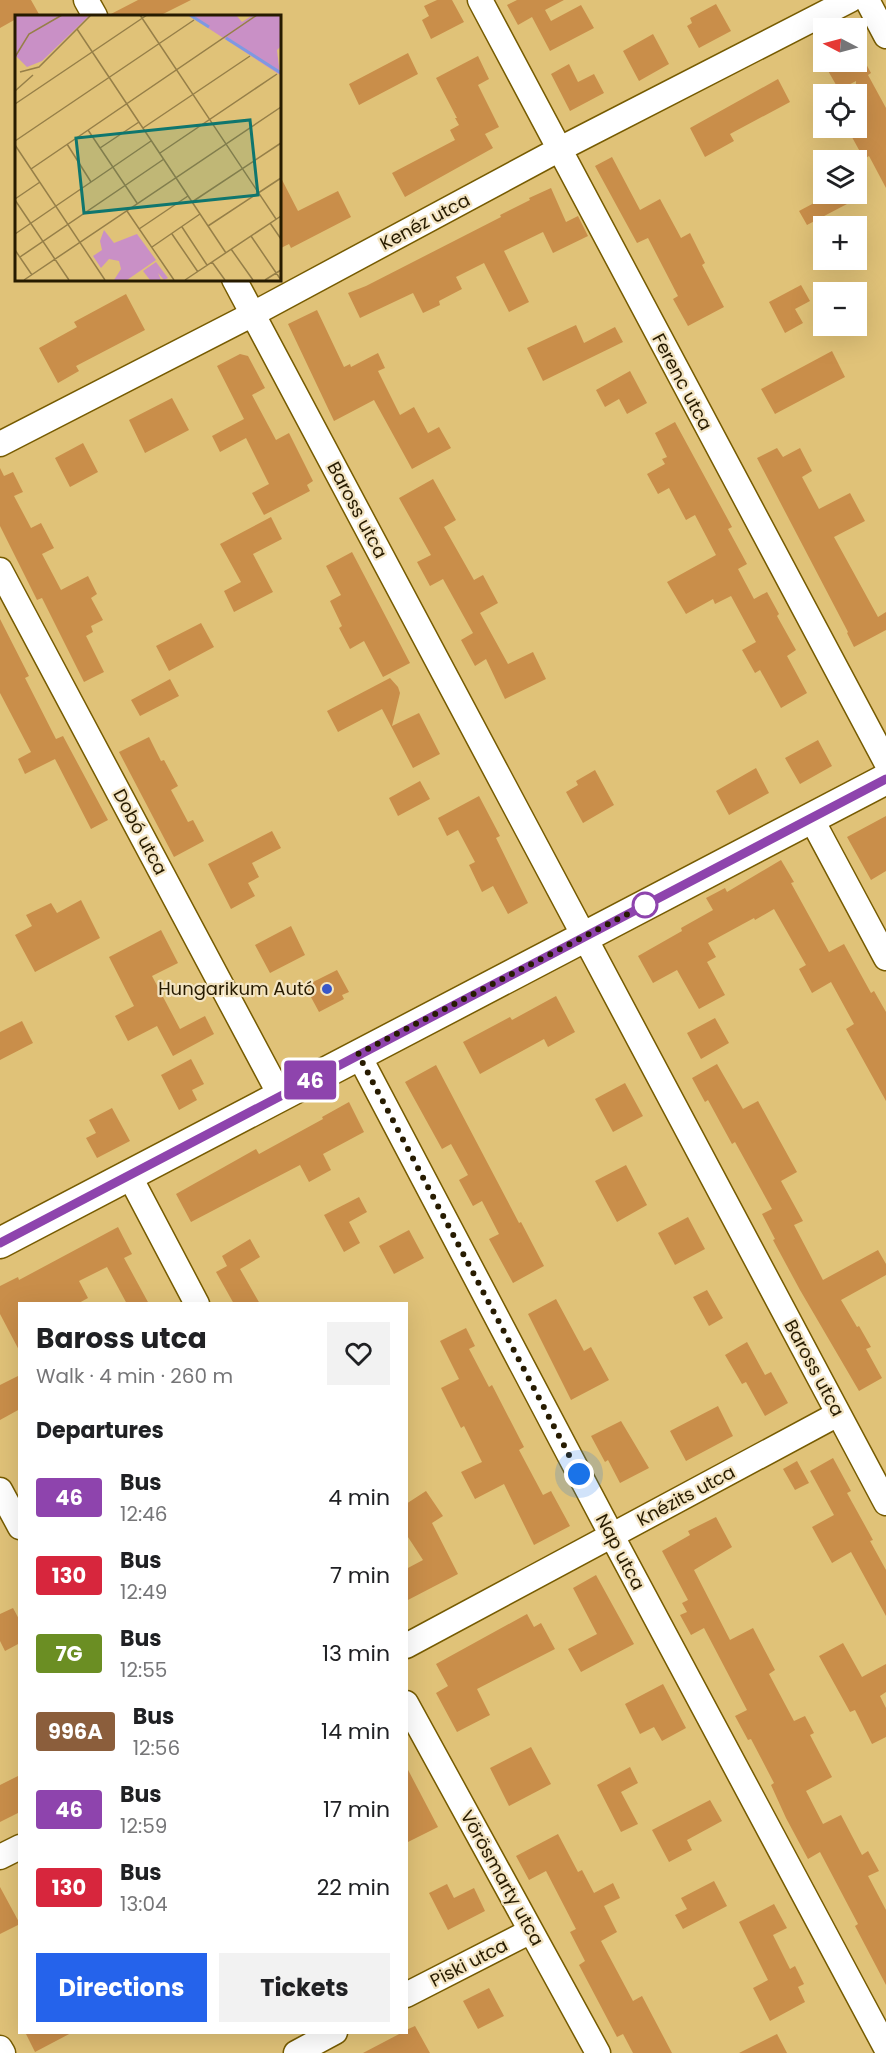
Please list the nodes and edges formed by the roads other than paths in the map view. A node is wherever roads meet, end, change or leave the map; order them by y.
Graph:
1 (86, 0) edge
2 (480, 0) edge
3 (850, 0) edge
4 (867, 0) edge
5 (94, 15) edge
6 (886, 36) edge
7 (558, 150) junction
8 (235, 280) edge
9 (252, 314) junction
10 (0, 444) edge
11 (0, 570) edge
12 (886, 762) edge
13 (886, 779) edge
14 (811, 818) junction
15 (584, 937) junction
16 (886, 958) edge
17 (358, 1054) junction
18 (280, 1095) junction
19 (129, 1175) junction
20 (0, 1243) edge
21 (195, 1302) edge
22 (838, 1414) junction
23 (0, 1490) edge
24 (886, 1503) edge
25 (18, 1523) edge
26 (612, 1536) junction
27 (408, 1645) edge
28 (408, 1707) edge
29 (18, 1848) edge
30 (0, 1857) edge
31 (531, 1931) junction
32 (408, 1994) edge
33 (331, 2034) edge
34 (0, 2048) edge
35 (886, 2048) edge
36 (3, 2053) edge
37 (296, 2053) edge
38 (598, 2053) edge

1 - 5 street
2 - 7 street, Ferenc utca
3 - 7 street, Kenéz utca
4 - 6 street
7 - 9 street, Kenéz utca
7 - 12 street, Ferenc utca
8 - 9 street, Baross utca
9 - 10 street, Kenéz utca
9 - 15 street, Baross utca
11 - 18 street, Dobó utca
13 - 14 street
14 - 15 street
14 - 16 street
15 - 17 street
15 - 22 street, Baross utca
17 - 18 street
17 - 26 street, Nap utca
18 - 19 street
19 - 20 street
19 - 21 street
22 - 24 street, Baross utca
22 - 26 street, Knézits utca
23 - 25 street
26 - 27 street, Knézits utca
26 - 35 street, Nap utca
28 - 31 street, Vörösmarty utca
29 - 30 street
31 - 32 street, Piski utca
31 - 38 street, Vörösmarty utca
33 - 37 street
34 - 36 street

